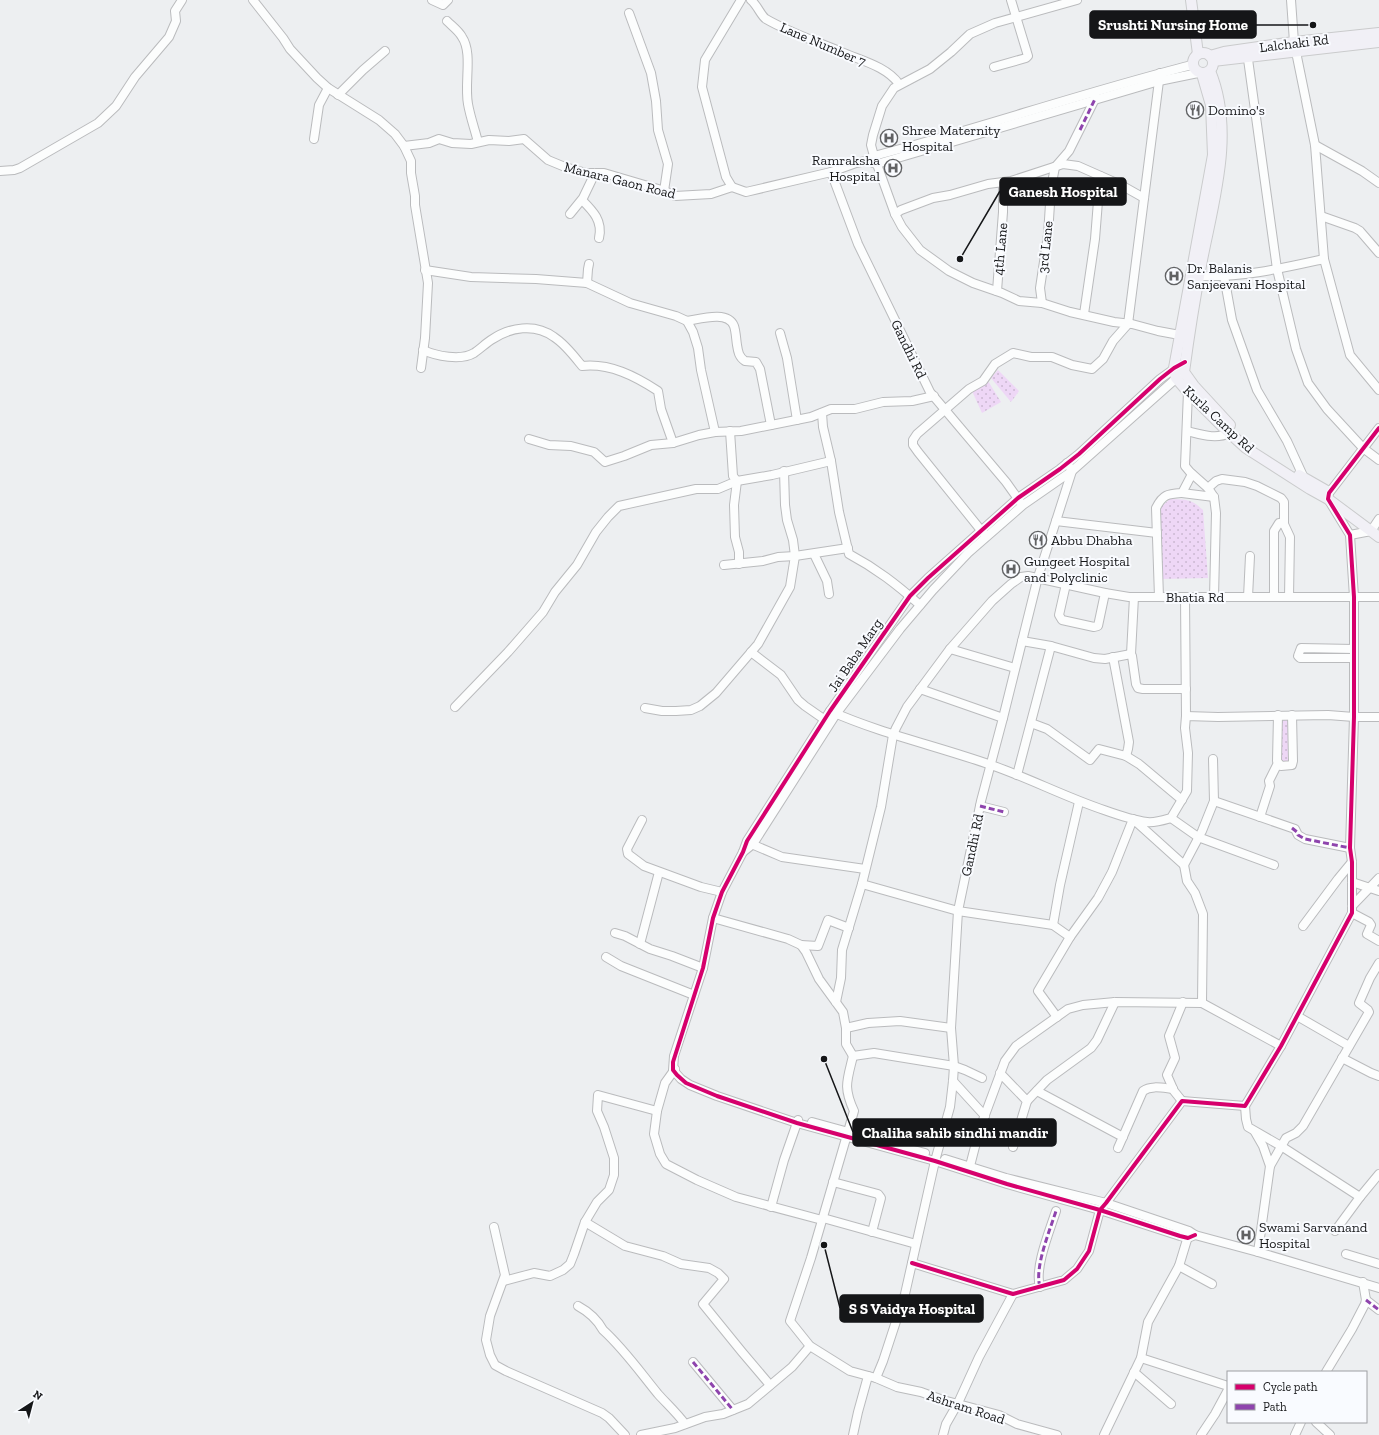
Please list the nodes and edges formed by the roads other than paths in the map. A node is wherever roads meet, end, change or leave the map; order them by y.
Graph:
1 (182, 0) edge
2 (253, 0) edge
3 (432, 0) edge
4 (448, 0) edge
5 (741, 0) edge
6 (751, 0) edge
7 (1012, 0) edge
8 (1077, 0) edge
9 (1191, 0) edge
10 (1291, 0) edge
11 (630, 13) dead end
12 (1016, 17) junction
13 (447, 21) dead end
14 (1379, 33) edge
15 (1379, 42) edge
16 (1295, 46) junction
17 (385, 51) dead end
18 (1247, 53) junction
19 (1204, 66) junction
20 (994, 67) dead end
21 (1160, 73) junction
22 (1158, 82) junction
23 (899, 84) junction
24 (328, 88) junction
25 (338, 95) junction
26 (1096, 95) junction
27 (314, 139) dead end
28 (478, 142) junction
29 (1315, 145) junction
30 (404, 146) junction
31 (872, 160) junction
32 (1055, 166) junction
33 (0, 171) edge
34 (831, 172) junction
35 (595, 173) junction
36 (1100, 176) junction
37 (1003, 182) junction
38 (1379, 182) edge
39 (732, 187) junction
40 (664, 191) junction
41 (1144, 198) junction
42 (582, 200) junction
43 (570, 214) dead end
44 (895, 214) junction
45 (1320, 216) junction
46 (599, 238) dead end
47 (1379, 253) edge
48 (1324, 259) junction
49 (589, 264) dead end
50 (1277, 269) junction
51 (425, 270) junction
52 (1199, 276) junction
53 (1224, 276) junction
54 (587, 283) junction
55 (997, 291) junction
56 (1042, 303) junction
57 (1084, 314) junction
58 (687, 321) junction
59 (1128, 324) junction
60 (780, 333) dead end
61 (1184, 336) junction
62 (423, 350) junction
63 (421, 368) dead end
64 (1180, 370) junction
65 (1191, 389) junction
66 (1379, 390) edge
67 (934, 396) junction
68 (944, 409) junction
69 (822, 413) junction
70 (797, 420) junction
71 (771, 425) junction
72 (1379, 428) edge
73 (730, 431) junction
74 (1187, 431) junction
75 (715, 432) junction
76 (1229, 432) junction
77 (529, 439) dead end
78 (673, 443) junction
79 (1363, 448) junction
80 (1379, 460) edge
81 (831, 461) junction
82 (1070, 467) junction
83 (784, 471) junction
84 (1192, 474) junction
85 (1304, 478) junction
86 (736, 481) junction
87 (1208, 488) junction
88 (1182, 493) junction
89 (1329, 496) junction
90 (1214, 497) junction
91 (1020, 502) junction
92 (1056, 522) junction
93 (1284, 524) junction
94 (1376, 526) edge
95 (1157, 533) junction
96 (984, 534) junction
97 (1350, 535) junction
98 (1379, 537) edge
99 (848, 548) junction
100 (814, 554) junction
101 (795, 556) junction
102 (1250, 556) dead end
103 (739, 564) junction
104 (724, 565) dead end
105 (1038, 577) junction
106 (1066, 584) junction
107 (1105, 593) junction
108 (829, 594) dead end
109 (910, 596) junction
110 (1214, 596) junction
111 (1134, 597) junction
112 (1159, 597) junction
113 (1185, 597) junction
114 (1248, 597) junction
115 (1274, 597) junction
116 (1289, 597) junction
117 (1354, 597) junction
118 (1379, 597) edge
119 (920, 605) junction
120 (1022, 641) junction
121 (1051, 646) junction
122 (950, 649) junction
123 (1335, 649) junction
124 (1354, 649) junction
125 (751, 652) junction
126 (1131, 654) junction
127 (1113, 657) junction
128 (1335, 658) junction
129 (1354, 658) junction
130 (1015, 668) junction
131 (920, 689) junction
132 (1186, 689) junction
133 (455, 707) dead end
134 (645, 708) dead end
135 (833, 713) junction
136 (1278, 715) junction
137 (1292, 715) junction
138 (1186, 716) junction
139 (1354, 717) junction
140 (1379, 717) edge
141 (1003, 718) junction
142 (827, 721) junction
143 (1031, 723) junction
144 (893, 735) junction
145 (1126, 756) junction
146 (1213, 759) dead end
147 (1278, 763) junction
148 (990, 764) junction
149 (1017, 775) junction
150 (1182, 800) junction
151 (1214, 801) junction
152 (1079, 802) junction
153 (980, 806) junction
154 (1004, 812) dead end
155 (1260, 817) junction
156 (1171, 818) junction
157 (1133, 819) junction
158 (642, 820) dead end
159 (1198, 837) junction
160 (750, 843) junction
161 (1350, 848) junction
162 (1352, 862) junction
163 (1184, 865) junction
164 (1274, 865) dead end
165 (865, 869) junction
166 (659, 872) junction
167 (1379, 878) edge
168 (1352, 882) junction
169 (862, 884) junction
170 (1370, 888) junction
171 (1379, 891) edge
172 (722, 892) junction
173 (1352, 910) junction
174 (958, 911) junction
175 (713, 918) junction
176 (1053, 925) junction
177 (1303, 926) dead end
178 (849, 928) junction
179 (615, 933) dead end
180 (1070, 937) junction
181 (1379, 941) edge
182 (640, 944) junction
183 (801, 945) junction
184 (606, 957) dead end
185 (1379, 963) edge
186 (703, 968) junction
187 (694, 995) junction
188 (836, 1002) junction
189 (1115, 1002) junction
190 (1183, 1002) junction
191 (1202, 1003) junction
192 (1057, 1016) junction
193 (1297, 1016) junction
194 (846, 1028) junction
195 (951, 1028) junction
196 (1281, 1046) junction
197 (1349, 1046) junction
198 (853, 1056) junction
199 (1342, 1058) junction
200 (954, 1066) junction
201 (674, 1069) junction
202 (1000, 1073) junction
203 (1379, 1076) edge
204 (982, 1078) dead end
205 (953, 1081) junction
206 (1173, 1089) junction
207 (1037, 1090) junction
208 (1027, 1101) junction
209 (1182, 1101) junction
210 (1245, 1106) junction
211 (657, 1111) junction
212 (985, 1116) junction
213 (798, 1121) junction
214 (1255, 1131) junction
215 (848, 1134) junction
216 (1123, 1137) junction
217 (1281, 1146) junction
218 (1013, 1147) dead end
219 (1118, 1148) dead end
220 (936, 1158) junction
221 (970, 1166) junction
222 (1270, 1166) junction
223 (1379, 1174) edge
224 (833, 1182) junction
225 (1360, 1196) junction
226 (1106, 1203) junction
227 (771, 1207) junction
228 (1100, 1210) junction
229 (1056, 1211) dead end
230 (823, 1219) junction
231 (585, 1222) junction
232 (494, 1227) dead end
233 (1336, 1231) dead end
234 (872, 1232) junction
235 (1191, 1235) junction
236 (916, 1244) junction
237 (1258, 1252) junction
238 (1346, 1254) dead end
239 (912, 1263) junction
240 (1379, 1264) edge
241 (1179, 1266) junction
242 (504, 1281) junction
243 (1363, 1282) junction
244 (1212, 1284) dead end
245 (1040, 1286) junction
246 (1379, 1288) edge
247 (1012, 1294) junction
248 (1366, 1300) junction
249 (578, 1306) dead end
250 (1379, 1310) edge
251 (810, 1346) junction
252 (1141, 1358) junction
253 (693, 1362) dead end
254 (1327, 1371) edge
255 (1134, 1372) junction
256 (872, 1377) junction
257 (770, 1385) junction
258 (1227, 1386) edge
259 (1227, 1392) edge
260 (958, 1403) junction
261 (1171, 1404) dead end
262 (732, 1410) junction
263 (1300, 1423) edge
264 (1317, 1423) edge
265 (685, 1424) junction
266 (625, 1435) edge
267 (640, 1435) edge
268 (853, 1435) edge
269 (943, 1435) edge
270 (1057, 1435) edge
271 (1104, 1435) edge
272 (1201, 1435) edge
273 (1294, 1435) edge
274 (1330, 1435) edge

1 - 33 street
2 - 24 street
3 - 4 street
5 - 39 street
6 - 23 street, Lane Number 7
7 - 12 street
8 - 12 street
9 - 19 main road
10 - 16 street
11 - 40 street
12 - 20 street
12 - 23 street
13 - 28 street
14 - 16 main road, Lalchaki Rd
15 - 16 main road, Lalchaki Rd
16 - 18 main road, Lalchaki Rd
16 - 29 street
17 - 25 street
18 - 19 main road, Lalchaki Rd
18 - 50 street
19 - 21 street
19 - 22 street
19 - 52 main road, Kurla Camp Rd
19 - 61 main road, Kurla Camp Rd
21 - 22 street
21 - 26 street
22 - 26 street
22 - 41 street
23 - 31 street
24 - 25 street
24 - 27 street
25 - 30 street
26 - 31 street, Manara Gaon Road
26 - 32 street
28 - 30 street, Manara Gaon Road
28 - 35 street, Manara Gaon Road
29 - 38 street
29 - 45 street
30 - 51 street
31 - 34 street, Manara Gaon Road
31 - 44 street
32 - 36 street
32 - 37 street
32 - 56 street, 3rd Lane
34 - 39 street, Manara Gaon Road
34 - 67 street, Gandhi Rd
35 - 40 street, Manara Gaon Road
35 - 42 street
36 - 41 street
36 - 57 street
37 - 44 street
37 - 55 street, 4th Lane
39 - 40 street, Manara Gaon Road
41 - 59 street
42 - 43 street
42 - 46 street
44 - 55 street
45 - 47 street
45 - 48 street
48 - 50 street
48 - 66 street
49 - 54 street
50 - 53 street
50 - 79 street
51 - 54 street
51 - 62 street
52 - 53 street
52 - 61 main road, Kurla Camp Rd
53 - 85 street
54 - 58 street
55 - 56 street
56 - 57 street
57 - 59 street
58 - 71 street
58 - 75 street
59 - 61 street
59 - 68 street
60 - 70 street
61 - 64 main road, Kurla Camp Rd
62 - 63 street
62 - 78 street
64 - 65 main road, Kurla Camp Rd
64 - 82 street, Jai Baba Marg
65 - 74 street
65 - 76 main road, Kurla Camp Rd
65 - 85 main road, Kurla Camp Rd
67 - 68 street, Gandhi Rd
67 - 69 street
68 - 91 street, Gandhi Rd
68 - 96 street
69 - 70 street
69 - 81 street
70 - 71 street
71 - 73 street
72 - 79 street
73 - 75 street
73 - 86 street
74 - 76 street
74 - 84 street
75 - 78 street
76 - 89 main road, Kurla Camp Rd
77 - 78 street
79 - 80 street
79 - 89 street
81 - 83 street
81 - 99 street
82 - 91 street, Jai Baba Marg
82 - 92 street, Gandhi Rd
83 - 86 street
83 - 101 street
84 - 87 street
84 - 88 street
85 - 89 main road, Kurla Camp Rd
86 - 103 street
86 - 133 street
87 - 90 street
87 - 93 street
88 - 90 street
88 - 95 street
89 - 94 main road, Kurla Camp Rd
89 - 97 street
90 - 110 street
91 - 96 street, Jai Baba Marg
92 - 95 street
92 - 105 street, Gandhi Rd
93 - 115 street
93 - 116 street
94 - 97 street
94 - 98 main road, Kurla Camp Rd
95 - 112 street
96 - 109 street, Jai Baba Marg
96 - 119 street, Jai Baba Marg
97 - 117 street
99 - 100 street
99 - 109 street
100 - 101 street
100 - 108 street
101 - 103 street
101 - 125 street
102 - 114 street
103 - 104 street
105 - 106 street, Bhatia Rd
105 - 120 street, Gandhi Rd
105 - 122 street
106 - 107 street, Bhatia Rd
106 - 107 street
107 - 111 street, Bhatia Rd
109 - 119 street
109 - 135 street, Jai Baba Marg
110 - 113 street, Bhatia Rd
110 - 114 street, Bhatia Rd
111 - 112 street, Bhatia Rd
111 - 126 street
112 - 113 street, Bhatia Rd
113 - 132 street
114 - 115 street, Bhatia Rd
115 - 116 street, Bhatia Rd
116 - 117 street, Bhatia Rd
117 - 118 street, Bhatia Rd
117 - 124 street
119 - 135 street, Jai Baba Marg
120 - 121 street
120 - 130 street, Gandhi Rd
121 - 127 street
121 - 143 street
122 - 130 street
122 - 131 street
123 - 124 street
123 - 128 street
123 - 128 street
124 - 129 street
125 - 134 street
125 - 142 street
126 - 127 street
126 - 132 street
127 - 145 street
128 - 129 street
129 - 139 street
130 - 141 street, Gandhi Rd
131 - 141 street
131 - 144 street
132 - 138 street
135 - 142 street, Jai Baba Marg
135 - 144 street
136 - 137 street
136 - 138 street
136 - 147 street
137 - 139 street
137 - 147 street
138 - 150 street
139 - 140 street
139 - 161 street
141 - 148 street, Gandhi Rd
142 - 160 street, Jai Baba Marg
143 - 145 street
143 - 149 street
144 - 148 street
144 - 165 street
145 - 150 street
146 - 151 street
147 - 155 street
148 - 149 street
148 - 153 street, Gandhi Rd
149 - 152 street
150 - 156 street
151 - 155 street
151 - 159 street
152 - 157 street
152 - 176 street
153 - 154 street
153 - 174 street, Gandhi Rd
155 - 161 street
156 - 157 street
156 - 159 street
157 - 163 street
157 - 180 street
158 - 166 street
159 - 163 street
159 - 164 street
160 - 165 street
160 - 172 street, Jai Baba Marg
161 - 162 street
162 - 168 street
162 - 177 street
163 - 191 street
165 - 169 street
166 - 172 street
166 - 182 street
167 - 170 street
168 - 170 street
168 - 173 street
169 - 174 street
169 - 178 street
170 - 171 street
170 - 173 street
172 - 175 street, Jai Baba Marg
173 - 181 street
173 - 193 street
174 - 176 street
174 - 195 street, Gandhi Rd
175 - 183 street
175 - 186 street, Jai Baba Marg
176 - 180 street
178 - 183 street
178 - 188 street
179 - 182 street
180 - 192 street
182 - 186 street
183 - 188 street
184 - 187 street
185 - 197 street
186 - 187 street, Jai Baba Marg
187 - 201 street, Jai Baba Marg
188 - 194 street
189 - 190 street
189 - 192 street
189 - 207 street
190 - 191 street
190 - 206 street
191 - 196 street
192 - 202 street
193 - 196 street
193 - 197 street
194 - 195 street
194 - 198 street
195 - 200 street, Gandhi Rd
196 - 210 street
197 - 199 street
198 - 200 street
198 - 215 street
199 - 203 street
199 - 217 street
200 - 204 street
200 - 205 street, Gandhi Rd
201 - 211 street, Jai Baba Marg
201 - 213 street
202 - 208 street
202 - 212 street
205 - 212 street
205 - 220 street, Gandhi Rd
206 - 209 street
206 - 216 street
207 - 208 street
207 - 216 street
208 - 218 street
209 - 210 street
209 - 226 street
210 - 214 street
211 - 227 street, Jai Baba Marg
211 - 231 street
212 - 221 street
213 - 215 street
213 - 227 street
214 - 217 street
214 - 222 street
215 - 220 street
215 - 224 street
216 - 219 street
217 - 222 street
217 - 225 street
220 - 221 street
220 - 228 street
220 - 236 street, Gandhi Rd
221 - 226 street
222 - 237 street
223 - 225 street
224 - 230 street
224 - 234 street
225 - 233 street
226 - 228 street
226 - 235 street
227 - 230 street, Jai Baba Marg
228 - 235 street
228 - 245 street
229 - 245 street
230 - 234 street, Jai Baba Marg
230 - 251 street, Ashram Road
231 - 242 street
231 - 257 street
232 - 242 street
234 - 236 street, Jai Baba Marg
235 - 237 street
235 - 241 street
236 - 239 street, Gandhi Rd
237 - 243 street
238 - 240 street
239 - 247 street
239 - 256 street, Gandhi Rd
241 - 244 street
241 - 252 street
242 - 266 street
243 - 246 street
243 - 248 street
245 - 247 street
247 - 260 street
248 - 250 street
248 - 254 street
249 - 265 street
251 - 256 street, Ashram Road
251 - 257 street
252 - 255 street
252 - 258 street
253 - 262 street
255 - 261 street
255 - 271 street
256 - 260 street, Ashram Road
256 - 268 street, Gandhi Rd
257 - 262 street
259 - 272 street
260 - 269 street
260 - 270 street, Ashram Road
262 - 265 street
263 - 273 street
264 - 274 street
265 - 267 street

